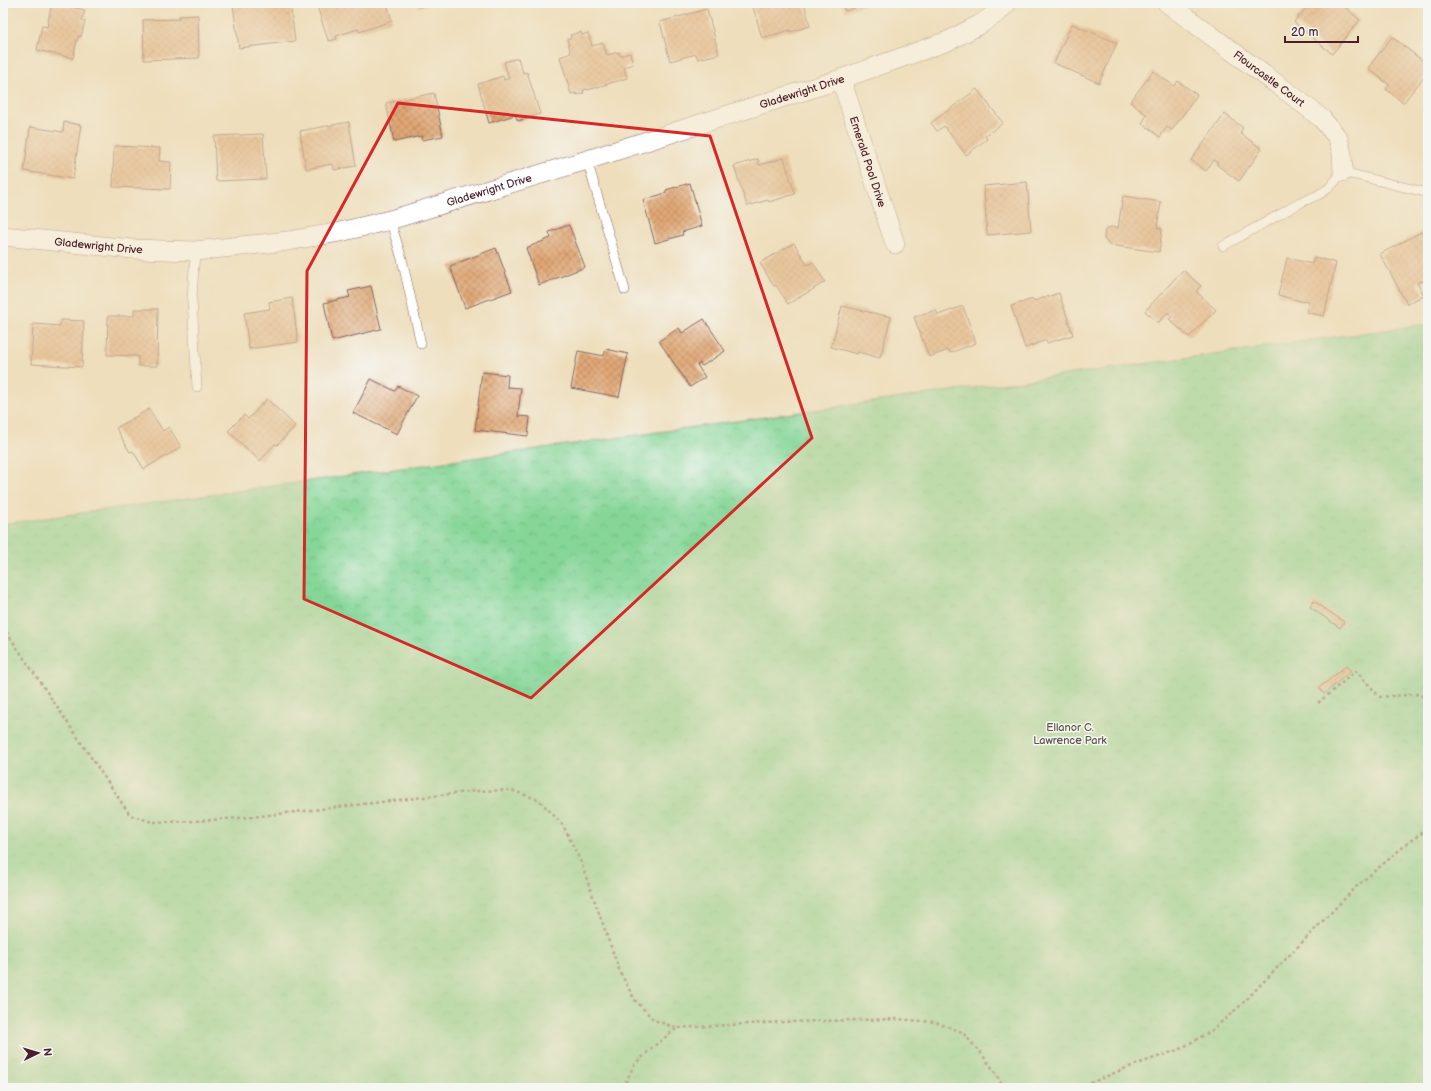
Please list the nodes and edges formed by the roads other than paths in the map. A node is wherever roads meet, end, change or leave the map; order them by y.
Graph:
1 (1007, 3) edge
2 (1167, 3) edge
3 (841, 79) junction
4 (587, 160) junction
5 (1343, 172) junction
6 (1428, 193) edge
7 (390, 220) junction
8 (3, 236) edge
9 (895, 244) dead end
10 (1223, 246) dead end
11 (195, 251) junction
12 (624, 290) dead end
13 (421, 344) dead end
14 (197, 387) dead end
15 (1428, 1086) edge
16 (1425, 1088) edge

1 - 3 street, Gladewright Drive
2 - 5 street, Flourcastle Court
3 - 4 street, Gladewright Drive
3 - 9 street, Emerald Pool Drive
4 - 7 street, Gladewright Drive
4 - 12 lane
5 - 6 lane
5 - 10 lane
7 - 11 street, Gladewright Drive
7 - 13 lane
8 - 11 street, Gladewright Drive
11 - 14 lane
15 - 16 lane

